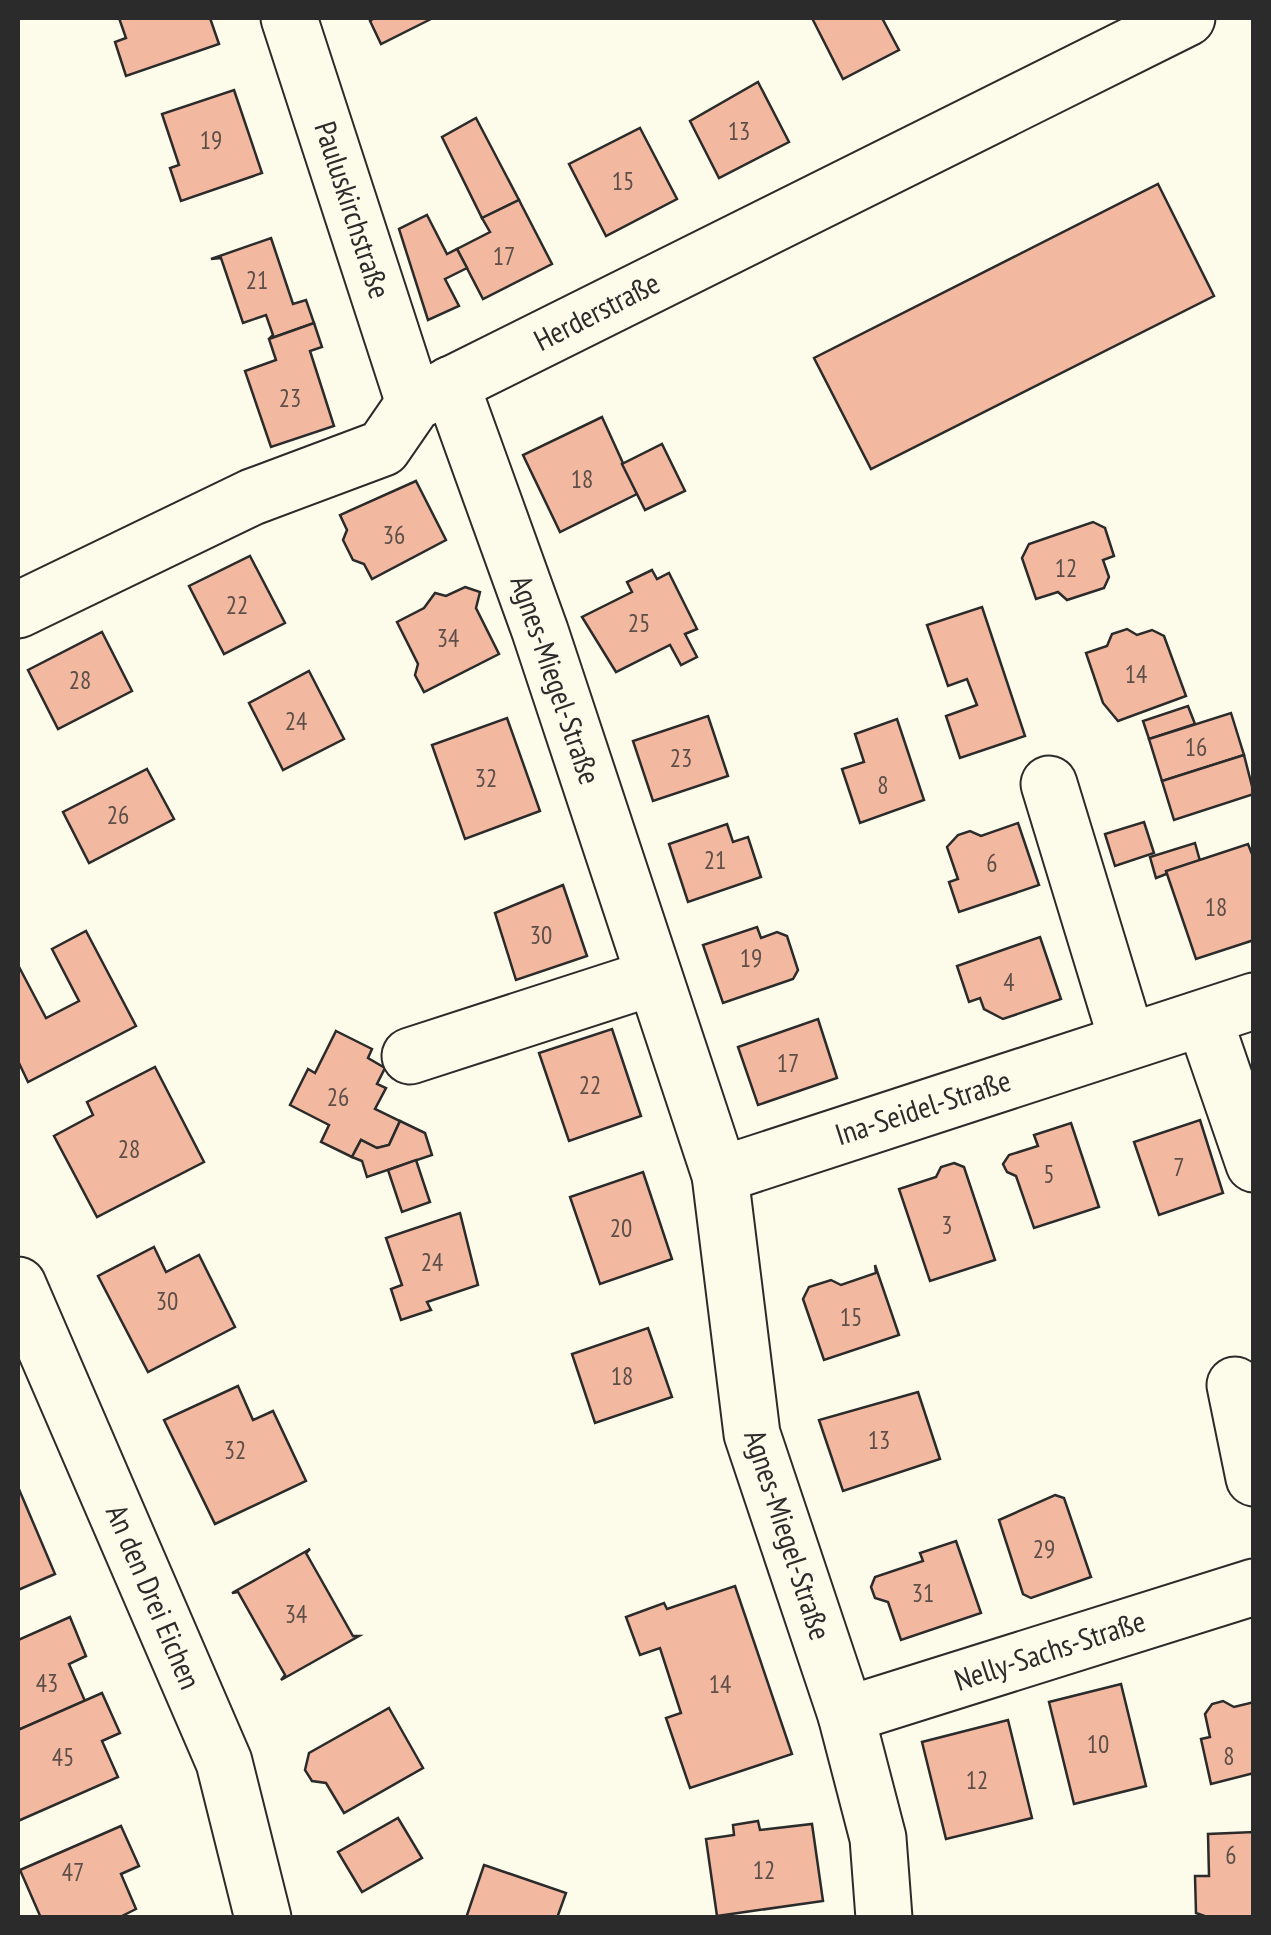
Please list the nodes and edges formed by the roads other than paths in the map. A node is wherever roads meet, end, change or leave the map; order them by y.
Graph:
1 (290, 18) edge
2 (1187, 18) edge
3 (433, 394) junction
4 (18, 610) edge
5 (1049, 784) dead end
6 (654, 977) junction
7 (1229, 1010) edge
8 (1127, 1040) junction
9 (410, 1056) dead end
10 (1254, 1164) edge
11 (720, 1175) junction
12 (18, 1285) edge
13 (1235, 1385) dead end
14 (1254, 1478) edge
15 (1254, 1587) edge
16 (846, 1716) junction
17 (264, 1918) edge
18 (884, 1918) edge

1 - 3 street, Pauluskirchstraße
2 - 3 street, Herderstraße
3 - 4 street, Herderstraße
3 - 6 street, Agnes-Miegel-Straße
5 - 8 street
6 - 9 street
6 - 11 street, Agnes-Miegel-Straße
7 - 8 street, Ina-Seidel-Straße
7 - 10 street, Ina-Seidel-Straße
8 - 11 street, Ina-Seidel-Straße
11 - 16 street, Agnes-Miegel-Straße
12 - 17 street, An den Drei Eichen
13 - 14 street
15 - 16 street, Nelly-Sachs-Straße
16 - 18 street, Agnes-Miegel-Straße

